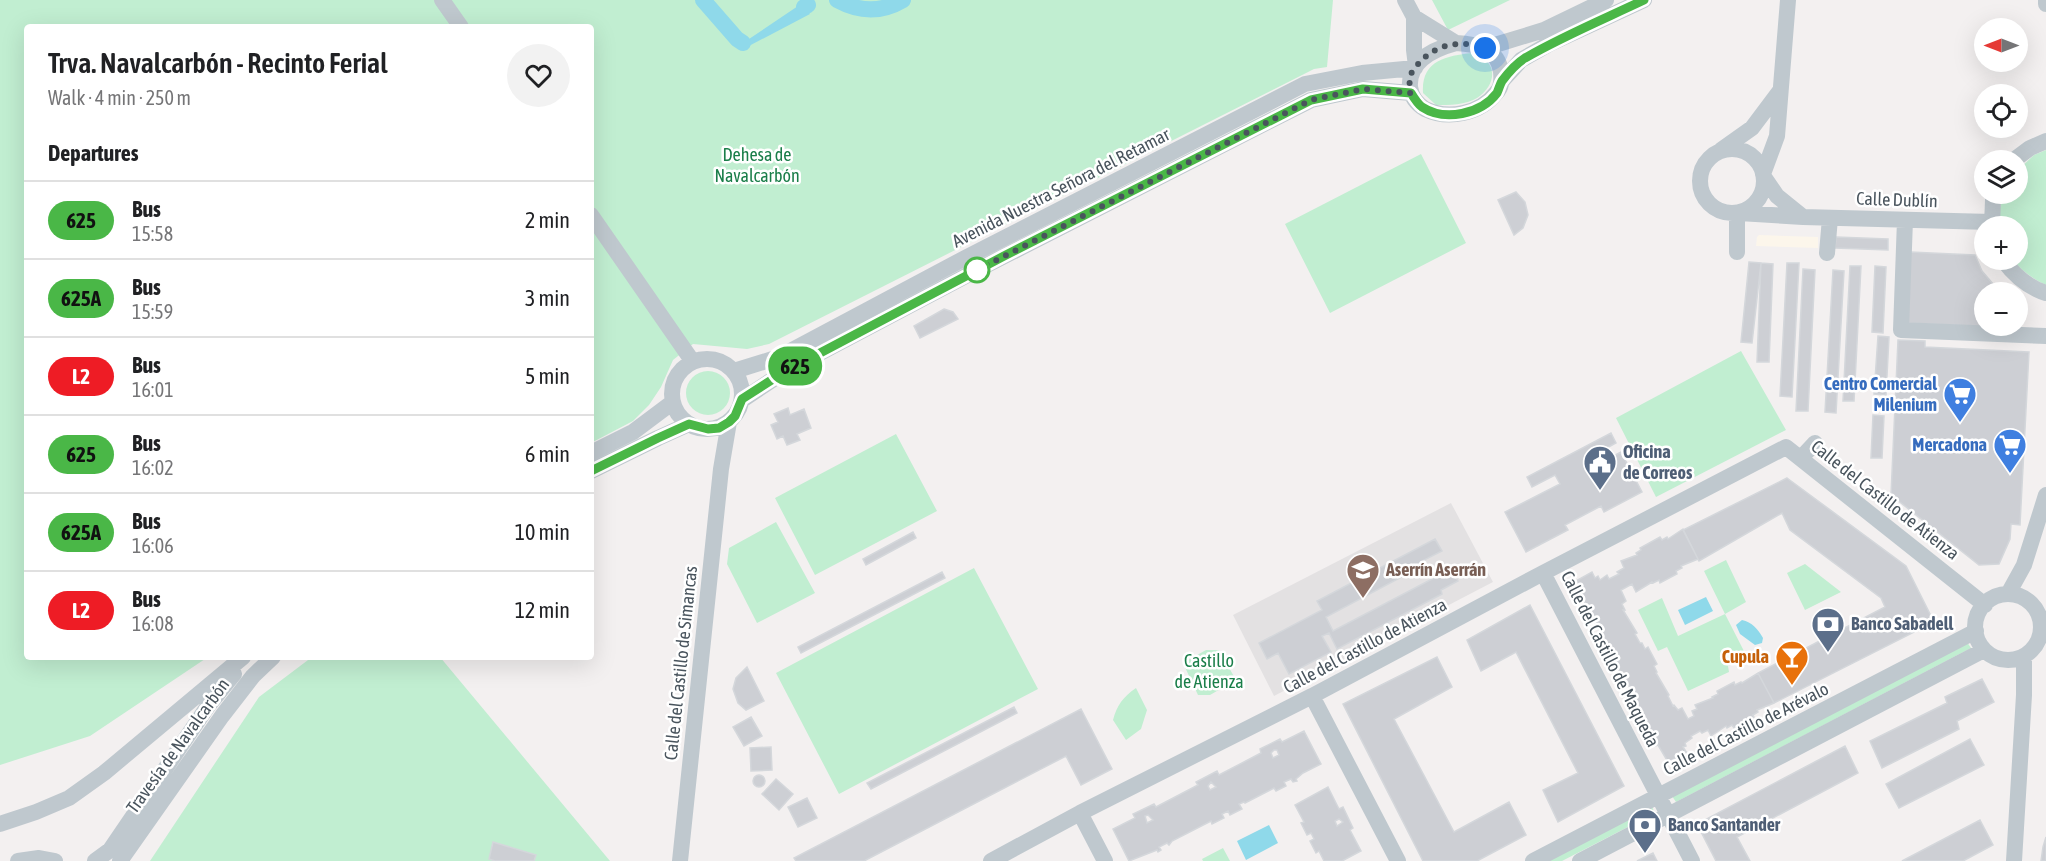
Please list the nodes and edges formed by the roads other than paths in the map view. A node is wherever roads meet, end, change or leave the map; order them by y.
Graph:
1 (442, 0) edge
2 (1405, 0) edge
3 (1606, 0) edge
4 (1644, 0) edge
5 (1788, 0) edge
6 (2046, 0) edge
7 (2046, 4) edge
8 (1414, 17) junction
9 (459, 24) edge
10 (1455, 43) junction
11 (1485, 48) junction
12 (1415, 67) junction
13 (1502, 81) junction
14 (1779, 92) junction
15 (1411, 93) junction
16 (2046, 141) edge
17 (1721, 150) junction
18 (2028, 150) edge
19 (1764, 175) junction
20 (1738, 213) junction
21 (1803, 217) junction
22 (1830, 218) junction
23 (594, 219) edge
24 (1905, 220) junction
25 (1974, 223) edge
26 (1737, 252) dead end
27 (1827, 252) dead end
28 (2010, 270) edge
29 (2046, 293) edge
30 (2046, 336) edge
31 (693, 362) junction
32 (734, 371) junction
33 (742, 399) junction
34 (673, 402) junction
35 (729, 422) junction
36 (689, 424) junction
37 (708, 429) junction
38 (1815, 443) dead end
39 (594, 452) edge
40 (1801, 458) junction
41 (721, 469) junction
42 (594, 470) edge
43 (2046, 495) edge
44 (1543, 573) junction
45 (2008, 594) junction
46 (1985, 605) junction
47 (1976, 631) junction
48 (2043, 636) edge
49 (1984, 650) junction
50 (2024, 657) junction
51 (239, 660) edge
52 (245, 660) edge
53 (270, 660) edge
54 (1312, 696) junction
55 (1658, 796) junction
56 (1080, 813) junction
57 (1667, 816) junction
58 (0, 824) edge
59 (18, 861) edge
60 (55, 861) edge
61 (95, 861) edge
62 (120, 861) edge
63 (680, 861) edge
64 (990, 861) edge
65 (1105, 861) edge
66 (1398, 861) edge
67 (1533, 861) edge
68 (1580, 861) edge
69 (1692, 861) edge
70 (2013, 861) edge

1 - 9 street
2 - 8 street
3 - 11 street
4 - 13 street
5 - 14 street
6 - 7 street
8 - 10 street
8 - 12 street
10 - 11 street
10 - 12 street
11 - 13 street
12 - 15 street
12 - 32 street, Avenida Nuestra Señora del Retamar
13 - 15 street
14 - 17 street
14 - 19 street
15 - 33 street, Avenida Nuestra Señora del Retamar
16 - 18 street
17 - 19 street
17 - 20 street
19 - 20 street
19 - 21 street
20 - 21 street, Calle Dublín
20 - 26 street
21 - 22 street, Calle Dublín
22 - 24 street, Calle Dublín
22 - 27 street
23 - 31 street
24 - 25 street, Calle Dublín
24 - 30 street
28 - 29 street
31 - 32 street
31 - 34 street
32 - 33 street
33 - 35 street
34 - 36 street
34 - 39 street
35 - 37 street
35 - 41 street, Calle del Castillo de Simancas
36 - 37 street
36 - 42 street
37 - 41 street, Calle del Castillo de Simancas
38 - 40 street
40 - 44 street, Calle del Castillo de Atienza
40 - 46 street, Calle del Castillo de Atienza
41 - 63 street, Calle del Castillo de Simancas
43 - 45 street
44 - 54 street, Calle del Castillo de Atienza
44 - 55 street, Calle del Castillo de Maqueda
45 - 46 street
45 - 48 street
46 - 47 street
47 - 49 street
47 - 55 street, Calle del Castillo de Arévalo
48 - 50 street
49 - 50 street
49 - 57 street
50 - 70 street
51 - 58 street
52 - 61 street, Travesía de Navalcarbón
53 - 62 street, Travesía de Navalcarbón
54 - 56 street, Calle del Castillo de Atienza
54 - 66 street
55 - 57 street, Calle del Castillo de Maqueda
55 - 67 street, Calle del Castillo de Arévalo
56 - 64 street, Calle del Castillo de Atienza
56 - 65 street
57 - 68 street
57 - 69 street, Calle del Castillo de Maqueda
59 - 60 street

